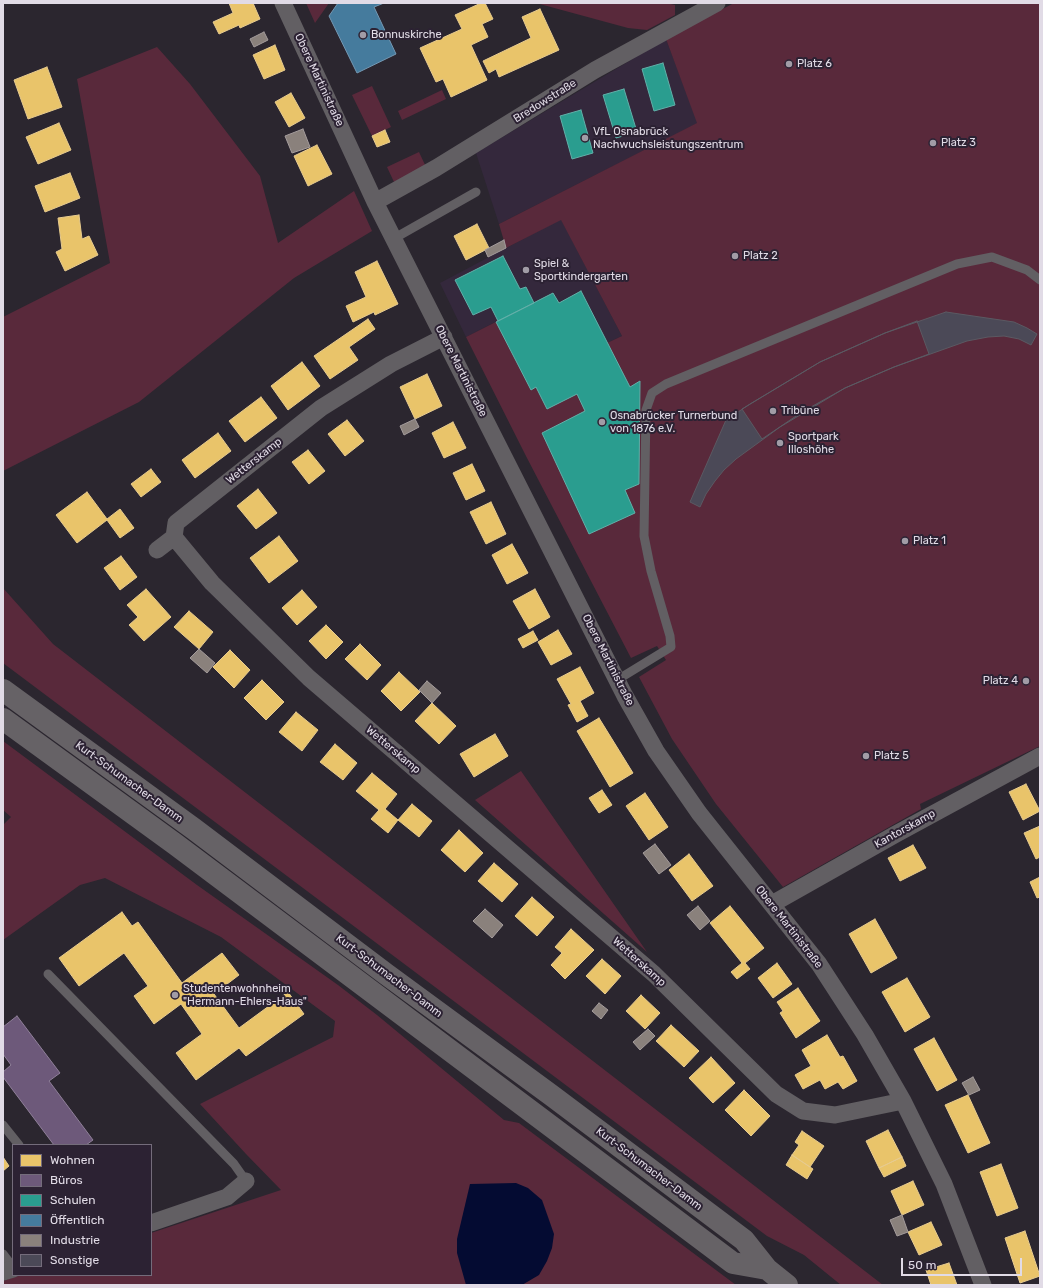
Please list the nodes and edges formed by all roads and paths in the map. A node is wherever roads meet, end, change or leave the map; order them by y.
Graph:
1 (283, 3) edge
2 (717, 3) edge
3 (476, 192) dead end
4 (375, 202) junction
5 (393, 239) junction
6 (1040, 280) edge
7 (444, 337) junction
8 (174, 537) junction
9 (157, 550) dead end
10 (617, 680) junction
11 (3, 690) edge
12 (3, 719) edge
13 (1036, 760) edge
14 (772, 904) junction
15 (48, 974) dead end
16 (903, 1101) junction
17 (3, 1125) edge
18 (17, 1144) edge
19 (246, 1181) joint
20 (152, 1223) edge
21 (3, 1254) edge
22 (12, 1267) edge
23 (767, 1269) junction
24 (787, 1285) edge
25 (983, 1285) edge

1 - 4 street, Obere Martinistraße
2 - 4 street, Bredowstraße
3 - 5 lane
4 - 5 street, Obere Martinistraße
5 - 7 street, Obere Martinistraße
6 - 10 lane
7 - 8 street, Wetterskamp
7 - 10 street, Obere Martinistraße
8 - 9 street
8 - 16 street, Wetterskamp
10 - 14 street, Obere Martinistraße
11 - 23 main road, Kurt-Schumacher-Damm
12 - 23 main road, Kurt-Schumacher-Damm
13 - 14 street, Kantorskamp
14 - 16 street, Obere Martinistraße
15 - 19 lane
16 - 25 street, Obere Martinistraße
17 - 18 lane
19 - 20 street
21 - 22 lane
23 - 24 main road, Kurt-Schumacher-Damm

